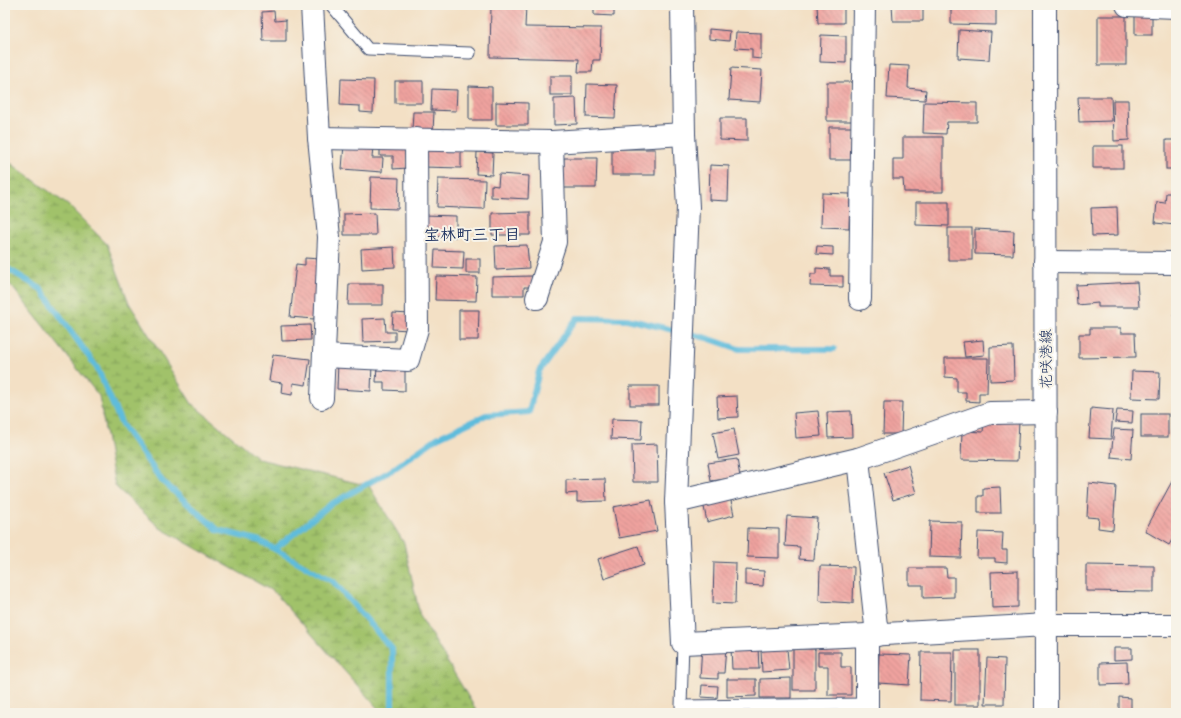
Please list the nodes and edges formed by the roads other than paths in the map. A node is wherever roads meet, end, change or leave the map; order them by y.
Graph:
1 (312, 5) edge
2 (331, 5) edge
3 (682, 5) edge
4 (864, 5) edge
5 (1045, 5) edge
6 (1127, 5) edge
7 (1176, 7) edge
8 (470, 53) dead end
9 (684, 134) junction
10 (319, 138) junction
11 (416, 139) junction
12 (552, 142) junction
13 (1045, 262) junction
14 (1176, 263) edge
15 (537, 298) dead end
16 (860, 299) dead end
17 (324, 356) junction
18 (322, 398) dead end
19 (1046, 412) junction
20 (858, 458) junction
21 (676, 502) junction
22 (1046, 625) junction
23 (1176, 625) edge
24 (872, 635) junction
25 (683, 643) junction
26 (867, 708) edge
27 (1046, 713) edge

1 - 10 street
2 - 8 lane
3 - 9 street
4 - 16 street
5 - 13 street, 花咲港線
6 - 7 street
9 - 12 street
9 - 21 street
10 - 11 street
10 - 17 street
11 - 12 street
11 - 17 street
12 - 15 street
13 - 14 street
13 - 19 street, 花咲港線
17 - 18 street
19 - 20 street
19 - 22 street, 花咲港線
20 - 21 street
20 - 24 street
21 - 25 street
22 - 23 street
22 - 24 street
22 - 27 street, 花咲港線
24 - 25 street
24 - 26 street
25 - 26 lane

